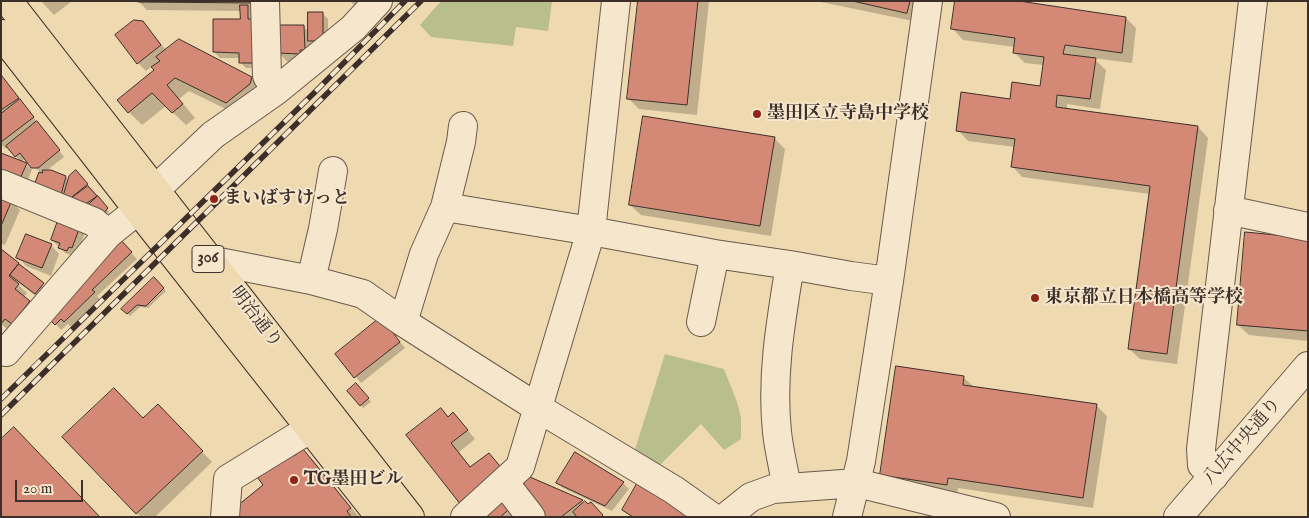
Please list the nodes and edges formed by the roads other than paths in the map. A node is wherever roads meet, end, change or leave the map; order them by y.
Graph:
1 (8, 1) edge
2 (265, 1) edge
3 (378, 1) edge
4 (616, 1) edge
5 (928, 1) edge
6 (1253, 1) edge
7 (1, 34) edge
8 (277, 90) junction
9 (463, 126) dead end
10 (333, 170) dead end
11 (1, 184) edge
12 (146, 200) junction
13 (445, 207) junction
14 (1228, 210) junction
15 (1308, 227) edge
16 (591, 231) junction
17 (108, 234) junction
18 (716, 254) junction
19 (209, 260) junction
20 (790, 264) junction
21 (311, 280) junction
22 (889, 281) junction
23 (403, 322) junction
24 (701, 322) dead end
25 (6, 352) dead end
26 (1308, 366) edge
27 (538, 408) junction
28 (312, 430) junction
29 (1214, 476) junction
30 (504, 482) junction
31 (857, 483) junction
32 (787, 488) junction
33 (225, 517) edge
34 (380, 517) edge
35 (410, 517) edge
36 (465, 517) edge
37 (531, 517) edge
38 (712, 517) edge
39 (726, 517) edge
40 (847, 517) edge
41 (996, 517) edge
42 (1178, 517) edge

1 - 12 main road, 明治通り / 306
2 - 8 street
3 - 8 street
4 - 16 street
5 - 22 street
6 - 14 street
7 - 12 main road, 明治通り / 306
8 - 12 street
9 - 13 street
10 - 21 street
11 - 17 street
12 - 17 street
12 - 19 main road, 明治通り / 306
12 - 28 main road, 明治通り / 306
13 - 16 street
13 - 23 street
14 - 15 street
14 - 29 street
16 - 18 street
16 - 27 street
17 - 25 street
18 - 20 street
18 - 24 street
19 - 21 street
19 - 35 main road, 明治通り / 306
20 - 22 street
20 - 32 street
21 - 23 street
22 - 31 street
23 - 27 street
26 - 29 street, 八広中央通り
27 - 30 street
27 - 38 street
28 - 33 street
28 - 34 main road, 明治通り / 306
29 - 42 street, 八広中央通り
30 - 36 street
30 - 37 street
31 - 32 street
31 - 40 street
31 - 41 street
32 - 39 street

